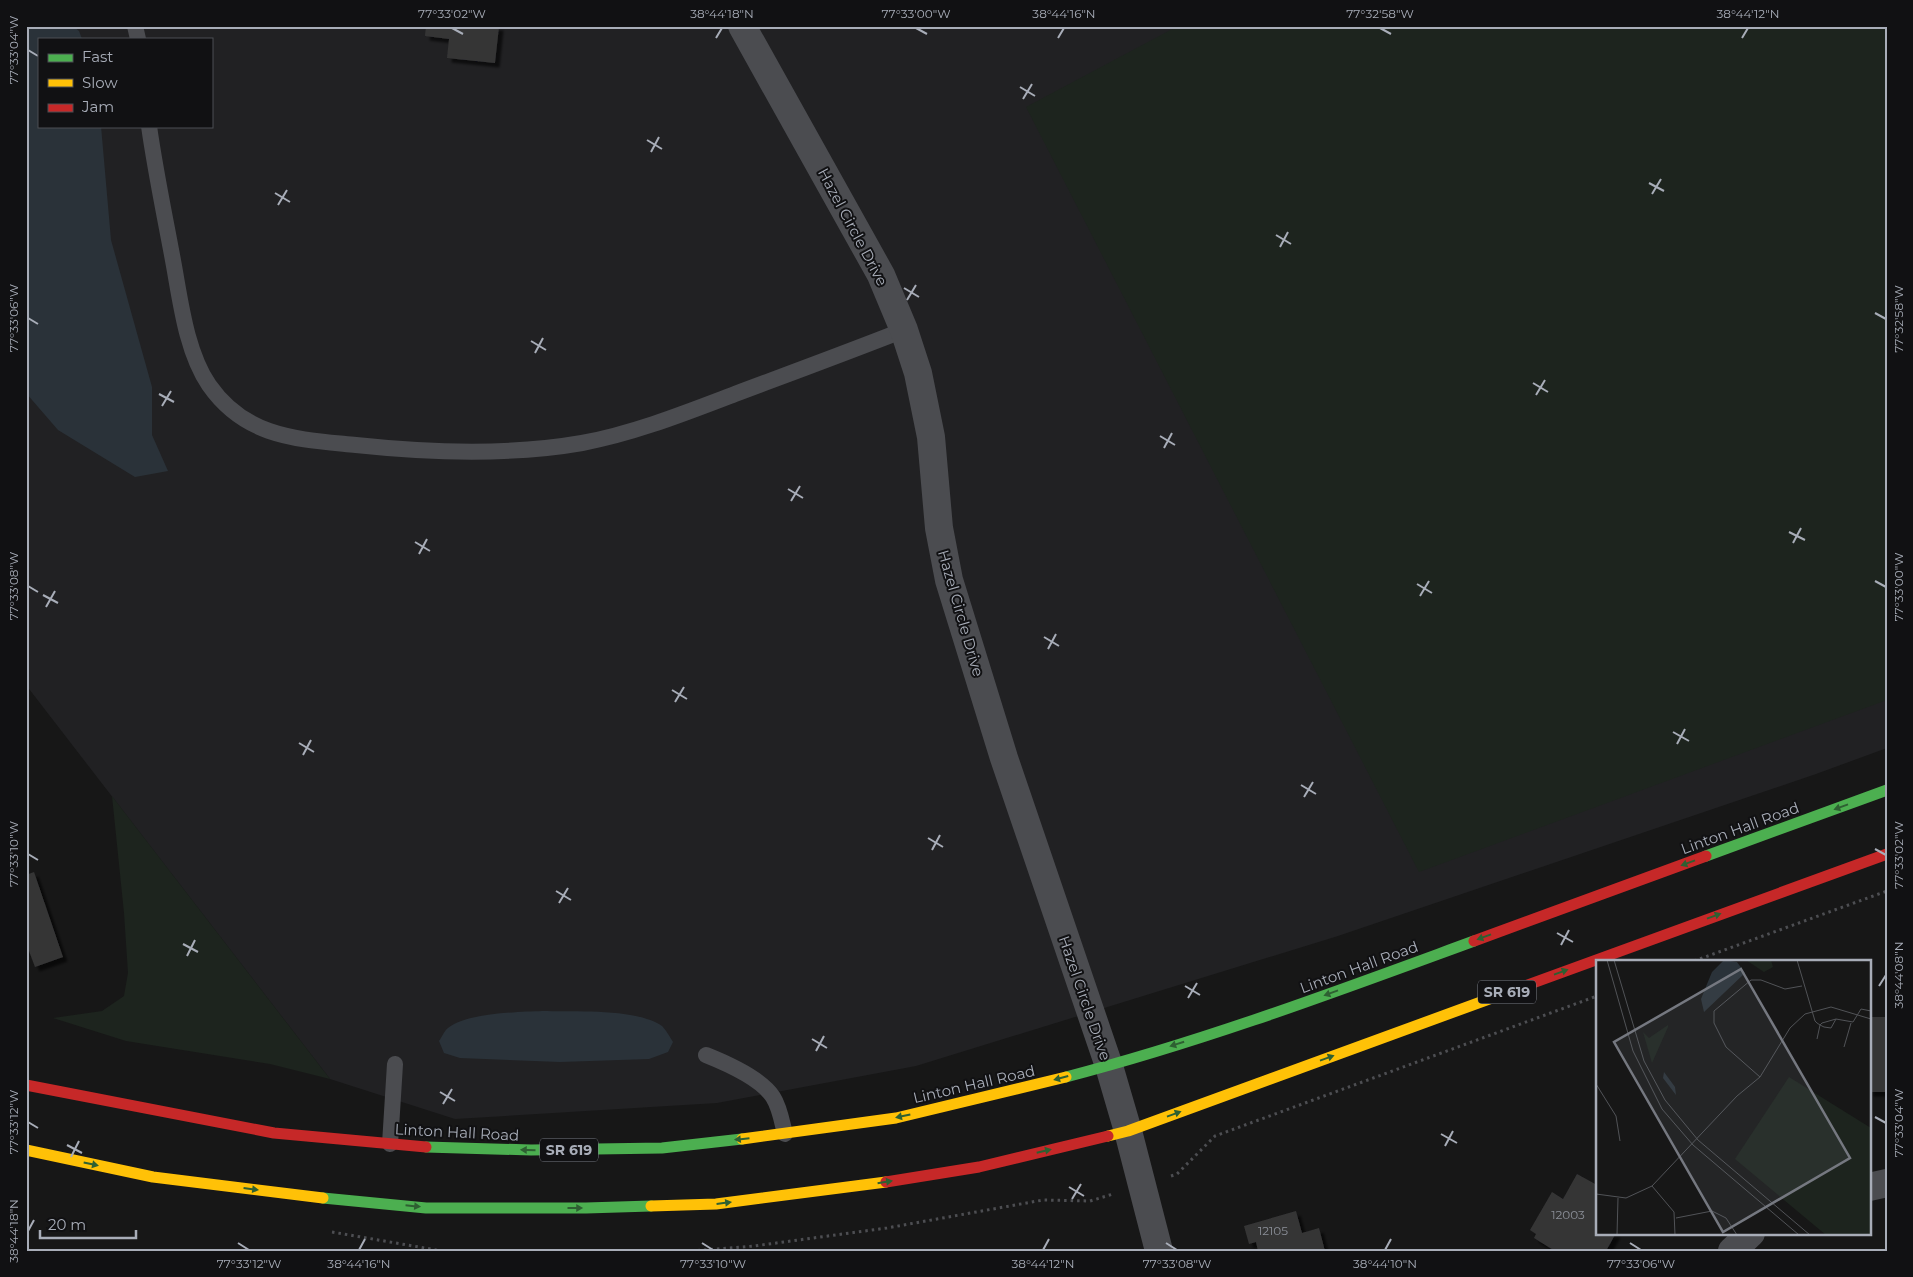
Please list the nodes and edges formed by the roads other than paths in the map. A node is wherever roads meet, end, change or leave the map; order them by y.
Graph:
1 (742, 26) edge
2 (149, 128) edge
3 (904, 330) junction
4 (1887, 790) edge
5 (1887, 854) edge
6 (1596, 960) edge
7 (1597, 960) edge
8 (706, 1055) dead end
9 (396, 1064) dead end
10 (1108, 1066) junction
11 (26, 1085) edge
12 (1128, 1131) junction
13 (786, 1134) junction
14 (390, 1144) junction
15 (26, 1150) edge
16 (1887, 1183) edge
17 (1870, 1187) edge
18 (1750, 1234) edge
19 (1159, 1251) edge
20 (1732, 1251) edge

1 - 3 street, Hazel Circle Drive
2 - 3 lane
3 - 10 street, Hazel Circle Drive
4 -> 10 main road, Linton Hall Road / SR 619
7 -> 5 main road, SR 619
12 -> 6 main road, SR 619
8 - 13 lane
9 - 14 lane
10 - 12 street, Hazel Circle Drive
10 -> 13 main road, Linton Hall Road / SR 619
11 - 14 main road, Linton Hall Road / SR 619
15 -> 12 main road, SR 619
12 - 19 street, Hazel Circle Drive
13 -> 14 main road, Linton Hall Road / SR 619
16 - 17 street
18 - 20 street

